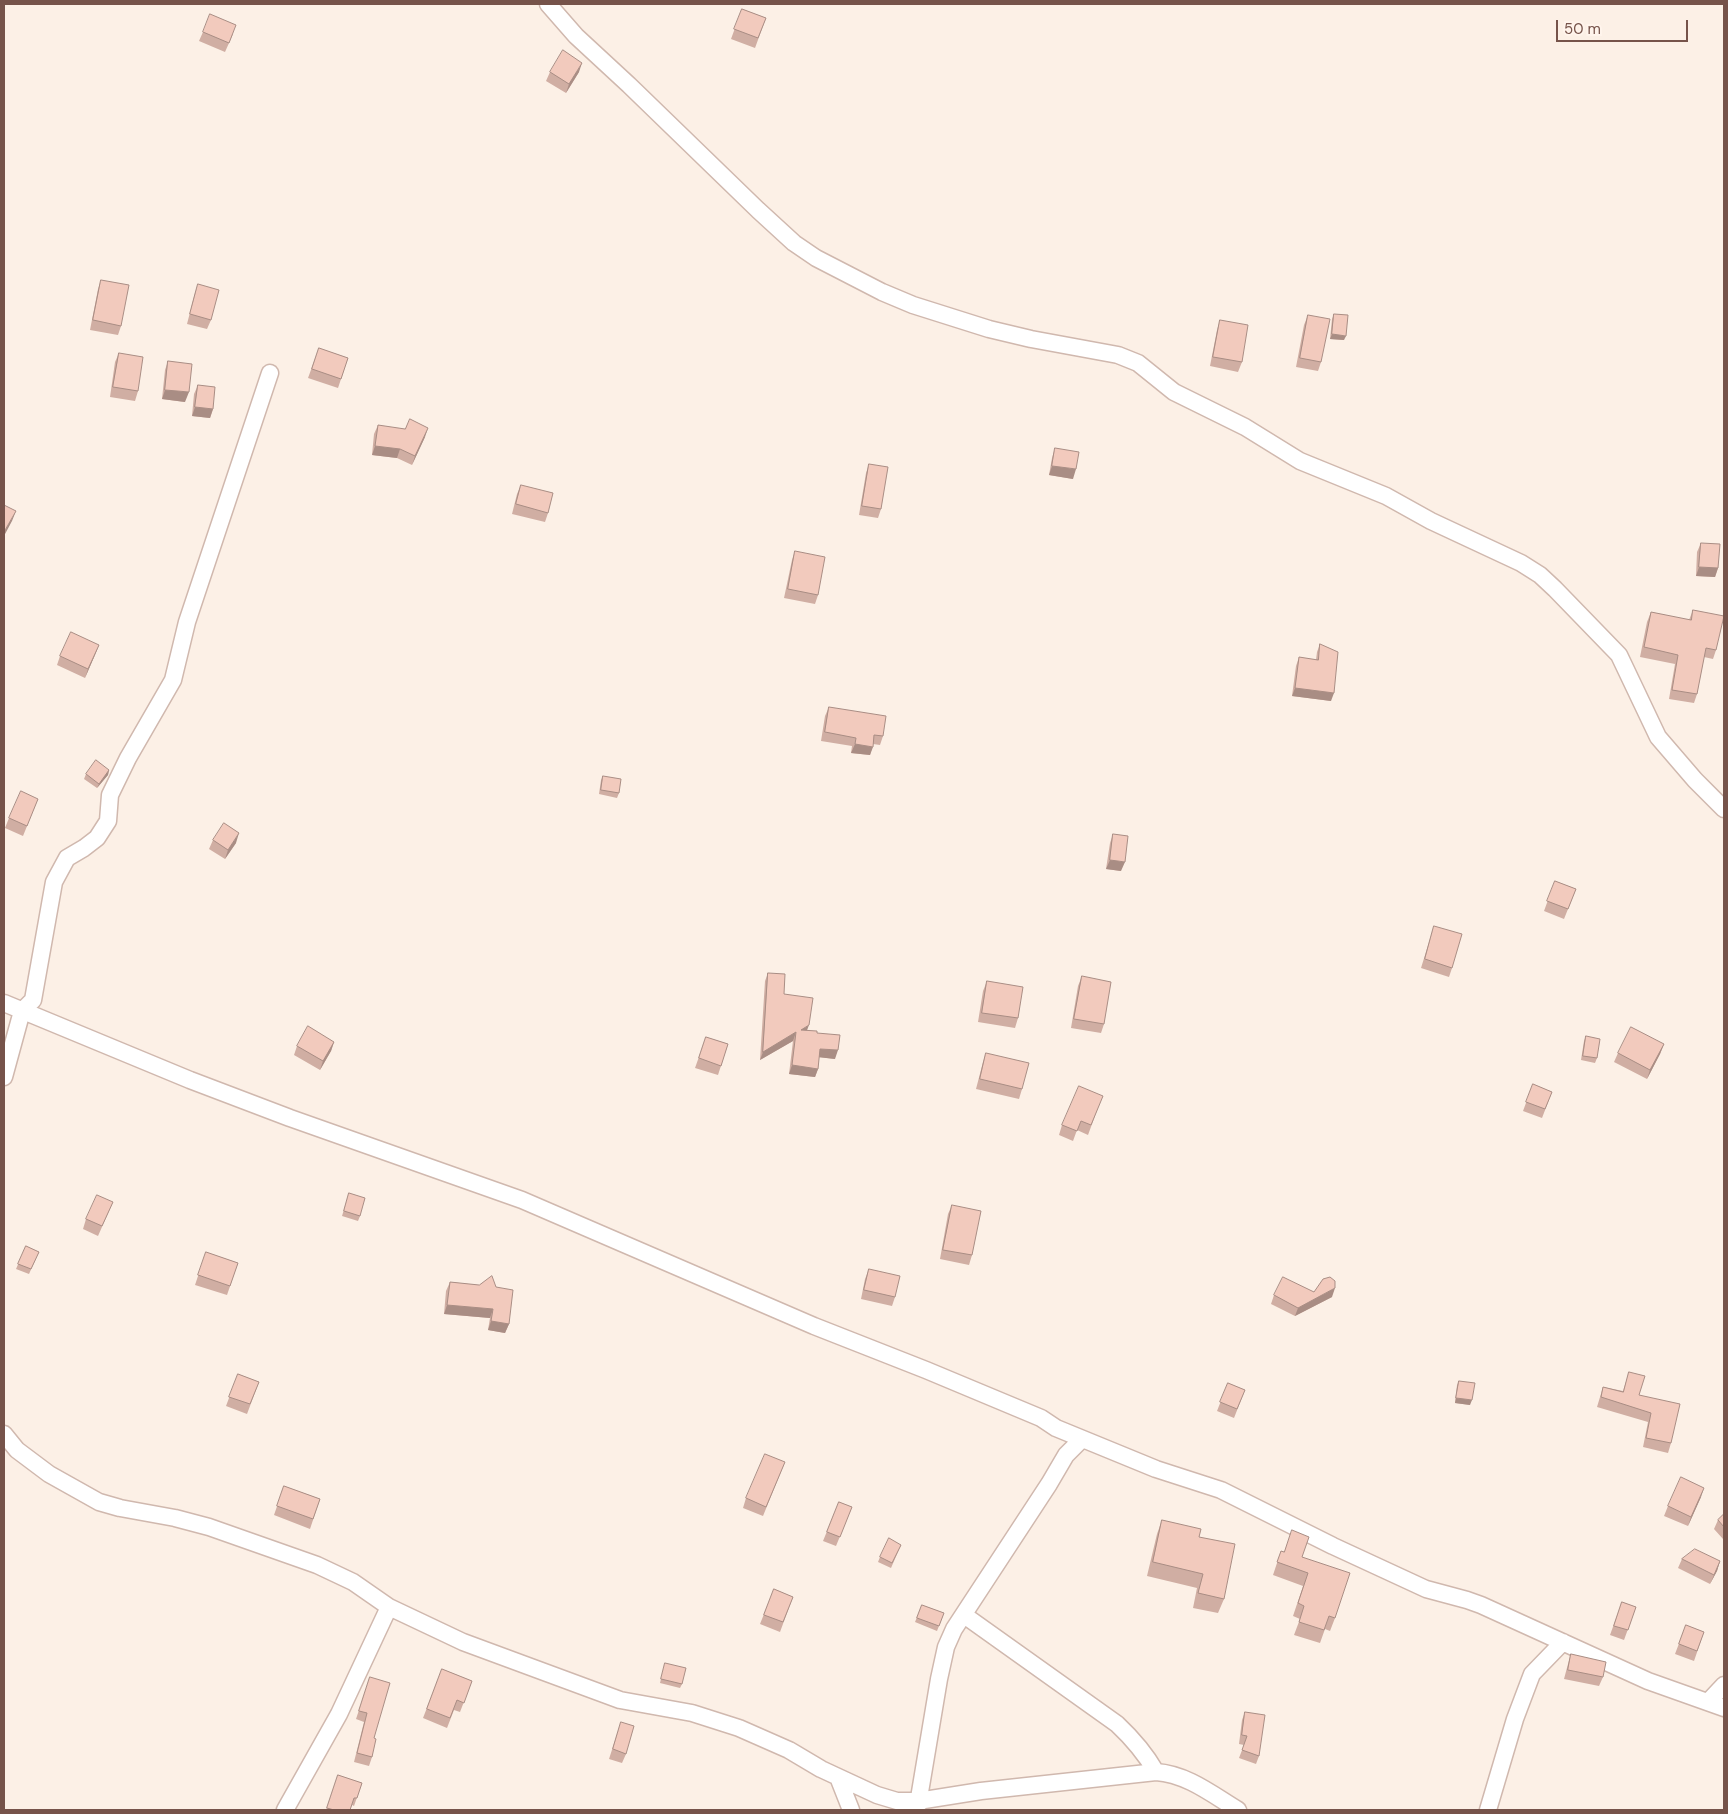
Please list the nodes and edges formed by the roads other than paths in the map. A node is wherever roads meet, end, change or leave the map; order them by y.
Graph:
1 (548, 4) edge
2 (270, 373) dead end
3 (1724, 809) edge
4 (4, 1003) edge
5 (22, 1011) junction
6 (4, 1077) edge
7 (4, 1434) edge
8 (1082, 1439) junction
9 (389, 1607) junction
10 (964, 1615) junction
11 (1563, 1642) junction
12 (1724, 1685) edge
13 (1708, 1702) junction
14 (1724, 1708) edge
15 (1156, 1772) junction
16 (838, 1776) junction
17 (918, 1806) edge
18 (285, 1810) edge
19 (851, 1810) edge
20 (1238, 1810) edge
21 (1488, 1810) edge

1 - 3 street
2 - 5 street
4 - 5 street
5 - 6 street
5 - 8 street
7 - 9 street
8 - 10 street
8 - 11 street
9 - 16 street
9 - 18 street
10 - 15 street
10 - 17 street
11 - 13 street
11 - 21 street
12 - 13 street
13 - 14 street
15 - 17 street
15 - 20 street
16 - 17 street
16 - 19 street

